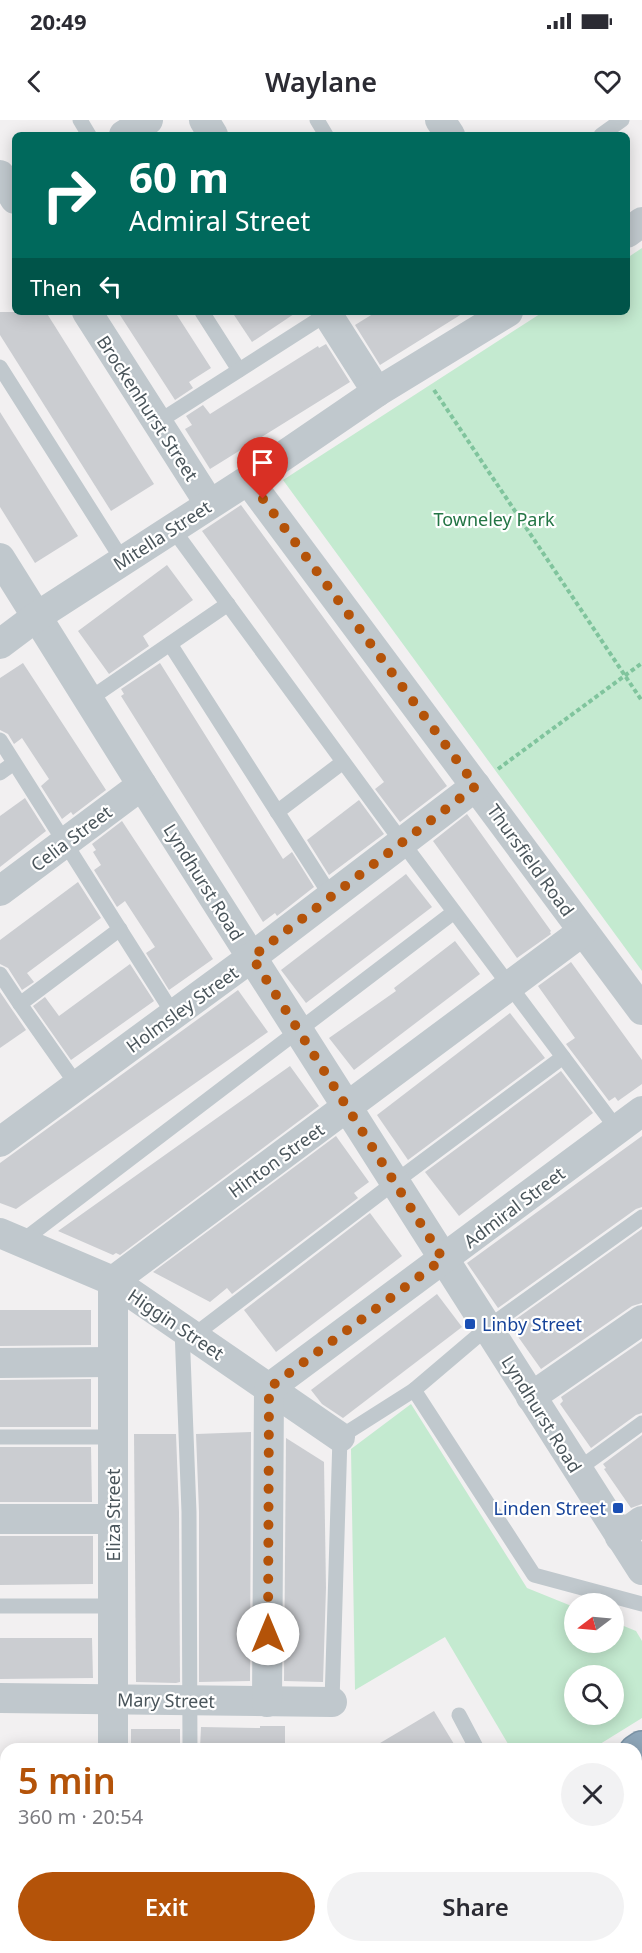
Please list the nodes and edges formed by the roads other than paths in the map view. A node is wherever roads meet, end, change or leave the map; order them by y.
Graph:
1 (148, 120) edge
2 (622, 120) edge
3 (129, 132) edge
4 (605, 132) edge
5 (0, 175) edge
6 (12, 194) edge
7 (89, 315) edge
8 (204, 315) edge
9 (324, 315) edge
10 (328, 315) edge
11 (503, 315) edge
12 (0, 367) edge
13 (239, 370) junction
14 (377, 392) junction
15 (158, 422) junction
16 (248, 480) junction
17 (209, 503) junction
18 (172, 528) junction
19 (0, 558) edge
20 (123, 561) junction
21 (228, 604) junction
22 (36, 618) junction
23 (0, 644) edge
24 (170, 644) junction
25 (88, 700) junction
26 (0, 740) edge
27 (344, 762) junction
28 (14, 763) junction
29 (0, 773) edge
30 (142, 785) junction
31 (476, 786) junction
32 (277, 812) junction
33 (66, 842) junction
34 (402, 842) junction
35 (0, 891) edge
36 (332, 896) junction
37 (454, 912) junction
38 (120, 929) junction
39 (583, 931) junction
40 (252, 957) junction
41 (0, 974) edge
42 (510, 986) junction
43 (21, 1004) junction
44 (642, 1010) edge
45 (174, 1014) junction
46 (298, 1031) junction
47 (563, 1057) junction
48 (78, 1085) junction
49 (347, 1108) junction
50 (642, 1111) edge
51 (617, 1130) junction
52 (0, 1142) edge
53 (395, 1182) junction
54 (642, 1217) edge
55 (10, 1238) edge
56 (443, 1259) junction
57 (112, 1281) junction
58 (642, 1320) edge
59 (488, 1328) junction
60 (188, 1333) junction
61 (112, 1362) junction
62 (0, 1363) edge
63 (269, 1388) junction
64 (414, 1390) junction
65 (531, 1397) junction
66 (642, 1423) edge
67 (0, 1437) edge
68 (112, 1437) junction
69 (340, 1437) junction
70 (577, 1470) junction
71 (0, 1519) edge
72 (113, 1519) junction
73 (631, 1529) edge
74 (642, 1570) edge
75 (642, 1604) edge
76 (0, 1606) edge
77 (113, 1606) junction
78 (0, 1698) edge
79 (113, 1700) junction
80 (190, 1700) junction
81 (267, 1702) junction
82 (332, 1702) joint
83 (459, 1715) dead end
84 (113, 1743) edge
85 (190, 1743) edge
86 (474, 1743) edge

1 - 3 street
2 - 4 lane
5 - 6 street
7 - 15 street, Brockenhurst Street
8 - 13 lane
9 - 13 lane
10 - 14 street
11 - 14 street, Mitella Street
12 - 20 lane
13 - 15 lane
14 - 16 street, Mitella Street
15 - 17 street, Brockenhurst Street
16 - 17 street, Mitella Street
16 - 31 street, Thursfield Road
17 - 18 street, Mitella Street
18 - 20 street, Mitella Street
18 - 21 lane
19 - 22 street, Lyndhurst Road
20 - 22 street, Mitella Street
21 - 24 lane
21 - 27 lane
22 - 23 street, Mitella Street
22 - 25 street, Lyndhurst Road
24 - 25 lane
24 - 32 lane
25 - 30 street, Lyndhurst Road
26 - 28 lane
27 - 32 lane
27 - 34 lane
28 - 29 lane
28 - 33 lane
30 - 33 street, Celia Street
30 - 40 street, Lyndhurst Road
31 - 34 street, Holmsley Street
31 - 39 street, Thursfield Road
32 - 36 lane
33 - 35 street, Celia Street
33 - 38 lane
34 - 36 street, Holmsley Street
34 - 37 lane
36 - 40 street, Holmsley Street
37 - 42 lane
37 - 46 lane
38 - 43 lane
38 - 45 lane
39 - 42 street, Hinton Street
39 - 44 street, Thursfield Road
40 - 45 street, Holmsley Street
40 - 46 street, Lyndhurst Road
41 - 43 lane
42 - 47 lane
42 - 49 street, Hinton Street
43 - 48 lane
45 - 48 street, Holmsley Street
46 - 49 street, Lyndhurst Road
46 - 55 lane
47 - 51 lane
47 - 53 lane
48 - 52 street, Holmsley Street
49 - 53 street, Lyndhurst Road
49 - 57 street, Hinton Street
50 - 51 street, Admiral Street
51 - 56 street, Admiral Street
53 - 56 street, Lyndhurst Road
53 - 60 lane
54 - 59 lane
55 - 57 street, Higgin Street
56 - 59 street, Lyndhurst Road
56 - 63 street, Admiral Street
57 - 60 street, Higgin Street
57 - 61 street, Eliza Street
58 - 65 street
59 - 64 lane
59 - 65 street, Lyndhurst Road
60 - 63 street, Higgin Street
60 - 80 lane
61 - 62 street
61 - 68 street, Eliza Street
63 - 69 street, Higgin Street
63 - 81 street
64 - 69 lane
64 - 75 lane
65 - 70 street, Lyndhurst Road
66 - 70 lane
67 - 68 lane
68 - 72 street, Eliza Street
69 - 82 lane
70 - 73 street, Lyndhurst Road
71 - 72 street
72 - 77 street, Eliza Street
73 - 74 street, Lyndhurst Road
76 - 77 lane
77 - 79 street, Eliza Street
78 - 79 street, Mary Street
79 - 80 street, Mary Street
79 - 84 street, Eliza Street
80 - 81 street, Mary Street
80 - 85 lane
81 - 82 street, Mary Street
83 - 86 lane

